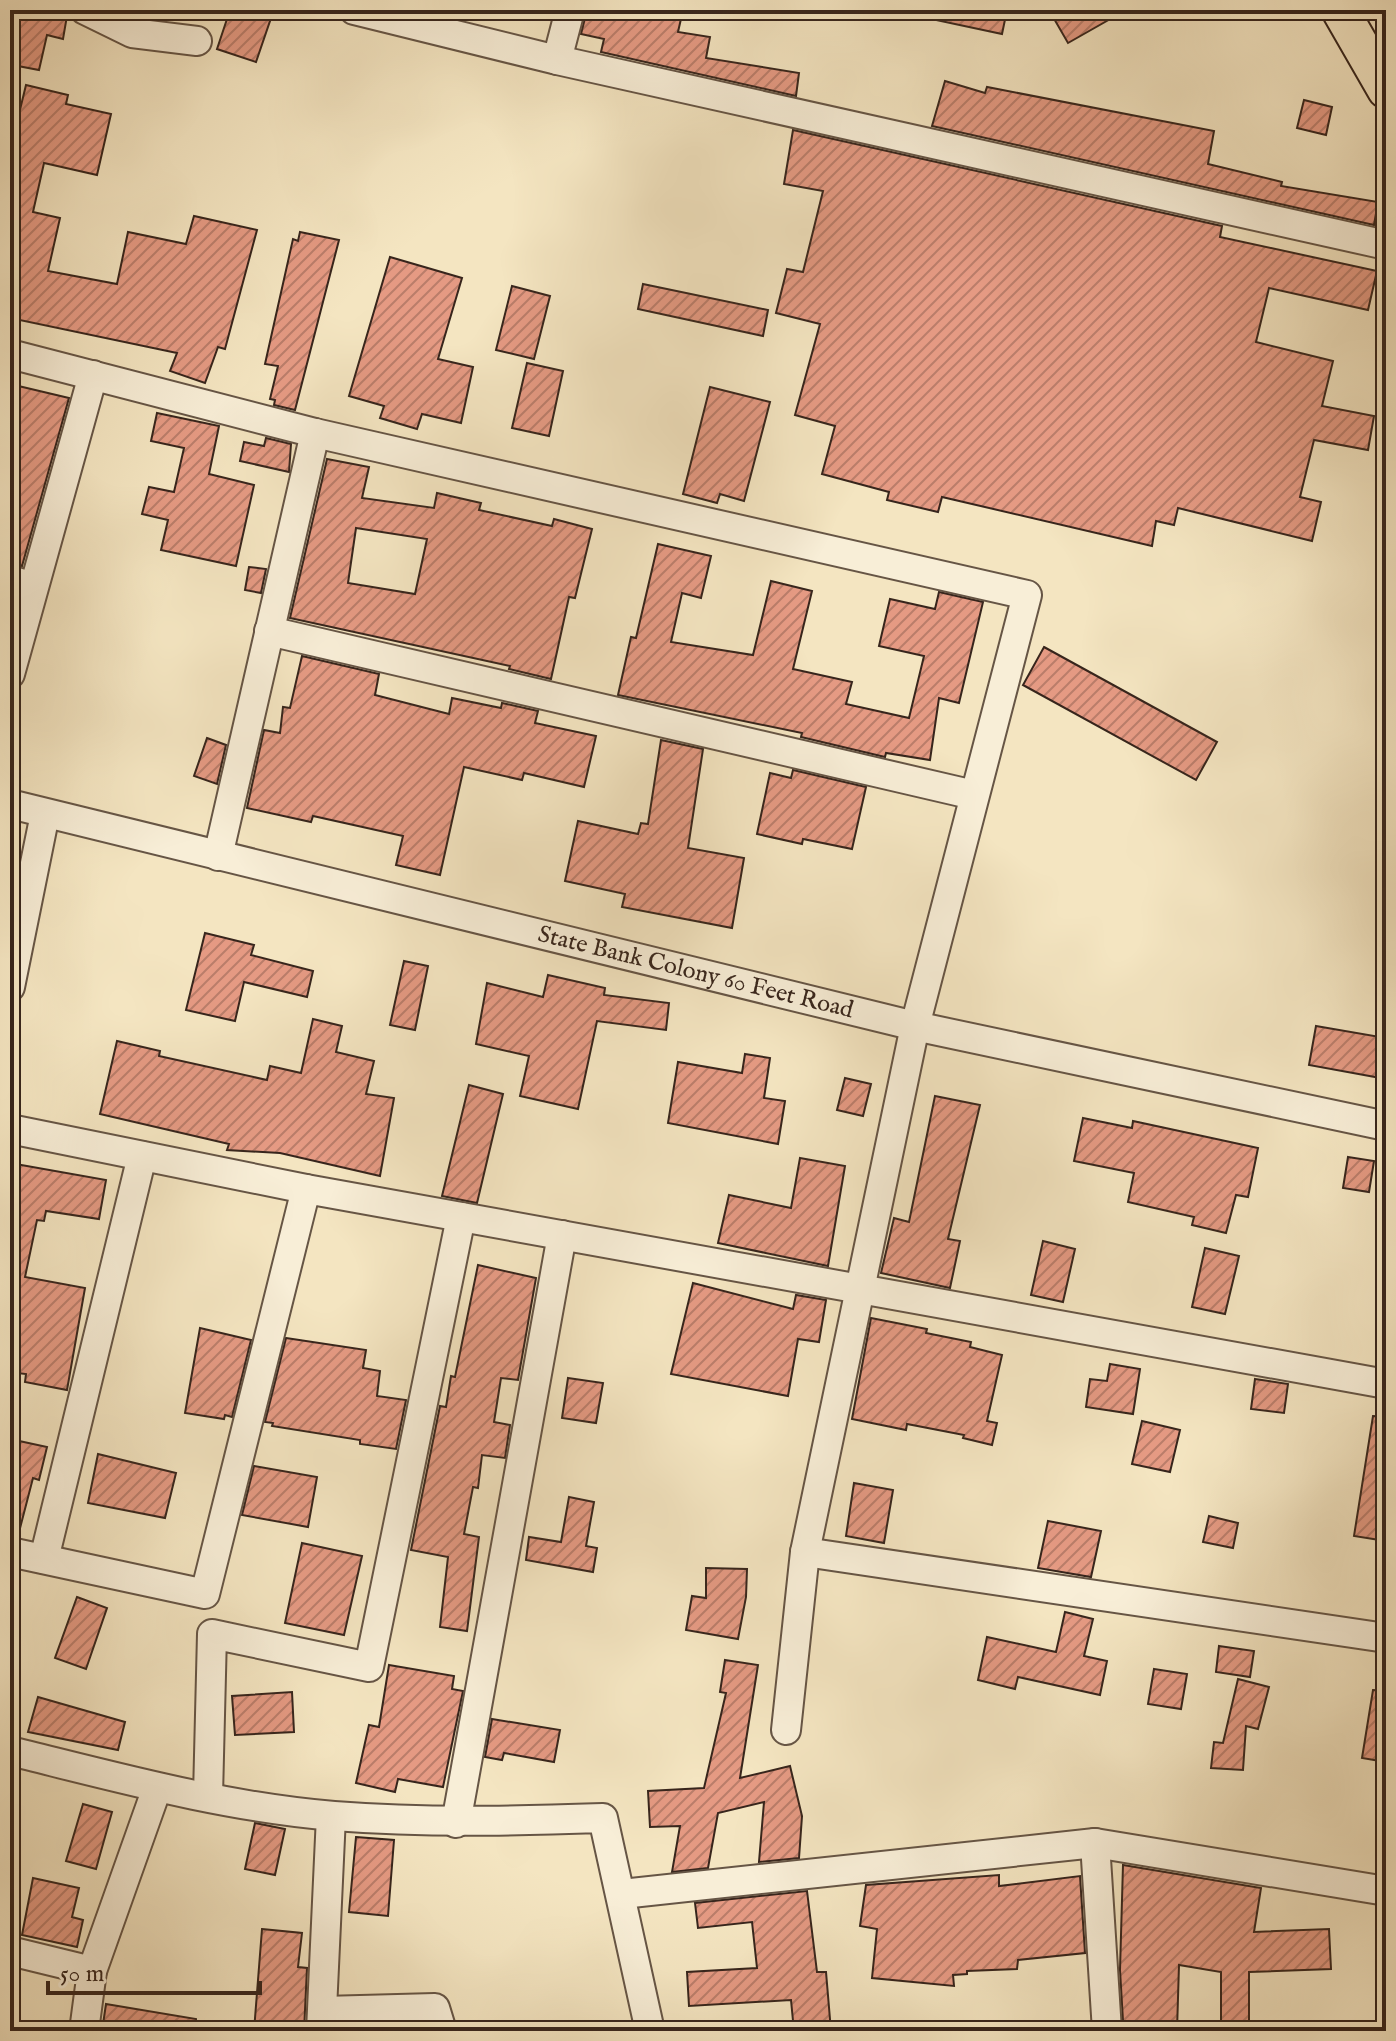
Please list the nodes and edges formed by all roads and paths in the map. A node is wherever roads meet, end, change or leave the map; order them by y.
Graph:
1 (85, 10) edge
2 (354, 10) edge
3 (570, 10) edge
4 (1340, 10) edge
5 (197, 41) dead end
6 (557, 60) junction
7 (1386, 90) edge
8 (1386, 245) edge
9 (10, 354) edge
10 (93, 375) junction
11 (315, 433) junction
12 (22, 583) edge
13 (269, 631) junction
14 (10, 674) edge
15 (974, 795) junction
16 (10, 804) edge
17 (45, 814) junction
18 (218, 856) junction
19 (10, 987) edge
20 (915, 1026) junction
21 (1386, 1126) edge
22 (10, 1129) edge
23 (142, 1156) junction
24 (306, 1189) junction
25 (461, 1217) junction
26 (562, 1235) junction
27 (861, 1289) junction
28 (1386, 1384) edge
29 (10, 1552) edge
30 (805, 1552) junction
31 (44, 1559) junction
32 (205, 1594) junction
33 (212, 1634) junction
34 (1386, 1638) edge
35 (786, 1730) dead end
36 (10, 1751) edge
37 (157, 1788) junction
38 (208, 1796) junction
39 (331, 1816) junction
40 (456, 1823) junction
41 (1095, 1843) junction
42 (1386, 1891) edge
43 (622, 1894) junction
44 (10, 1951) edge
45 (92, 1971) junction
46 (322, 2021) edge
47 (84, 2031) edge
48 (442, 2031) edge
49 (650, 2031) edge
50 (1107, 2031) edge

1 - 5 street
2 - 6 street
3 - 6 street
4 - 7 main road
6 - 8 street
9 - 10 street
10 - 11 street
10 - 12 street
11 - 13 street
11 - 15 street
12 - 14 street
13 - 15 street
13 - 18 street
15 - 20 street
16 - 17 street, State Bank Colony 60 Feet Road
17 - 18 street, State Bank Colony 60 Feet Road
17 - 19 street
18 - 20 street, State Bank Colony 60 Feet Road
20 - 21 street, State Bank Colony 60 Feet Road
20 - 27 street
22 - 23 street
23 - 24 street
23 - 31 street
24 - 25 street
24 - 32 street
25 - 26 street
25 - 33 street
26 - 27 street
26 - 40 street
27 - 28 street
27 - 30 street
29 - 31 street
30 - 34 street
30 - 35 street
31 - 32 street
32 - 33 street
33 - 38 street
36 - 37 street
37 - 38 street
37 - 45 street
38 - 39 street
39 - 40 street
39 - 46 street
40 - 43 street
41 - 42 street
41 - 43 street
41 - 50 street
43 - 49 street
44 - 45 street
45 - 47 street
46 - 48 street

